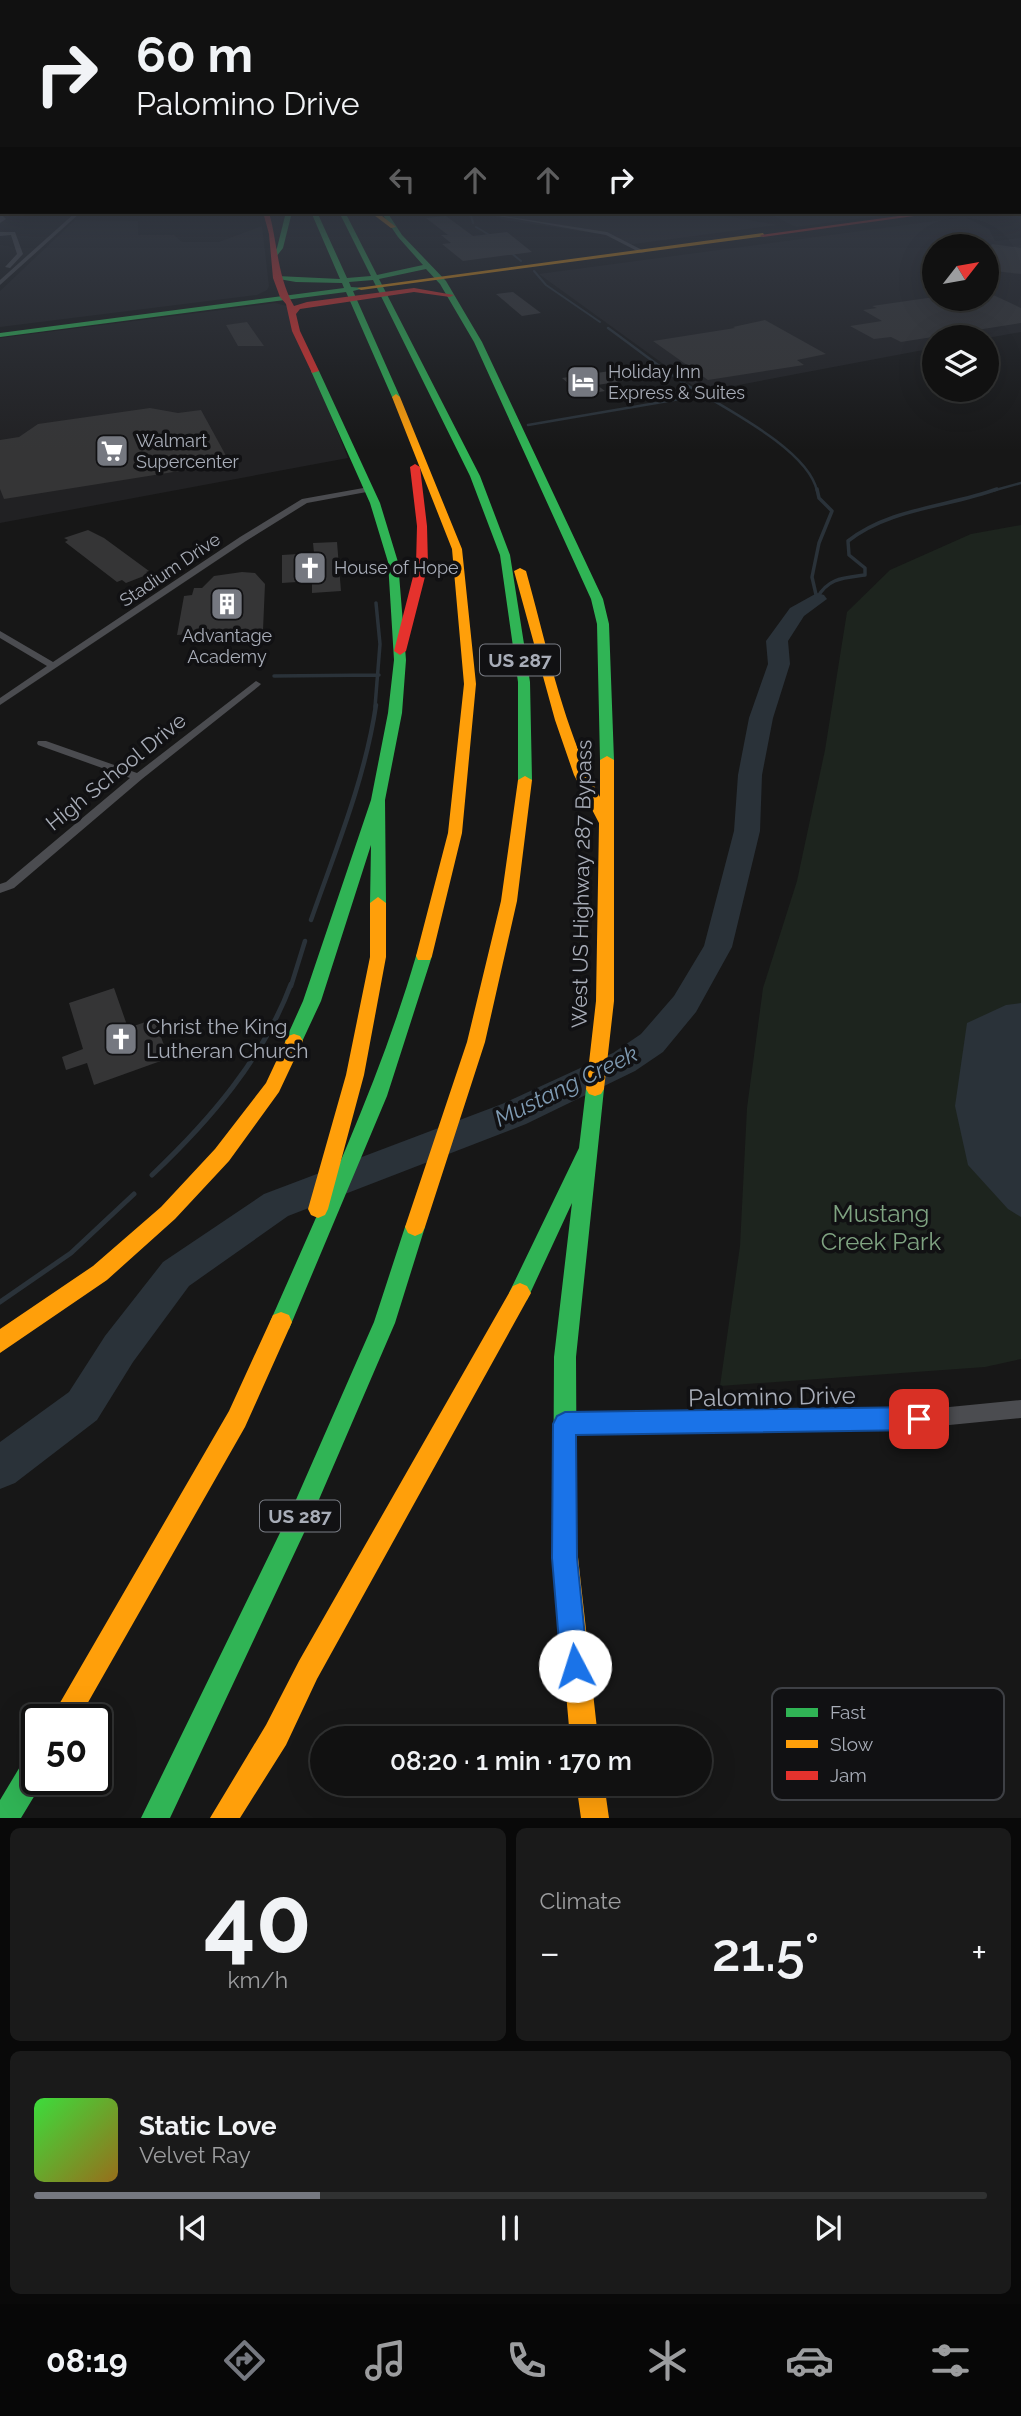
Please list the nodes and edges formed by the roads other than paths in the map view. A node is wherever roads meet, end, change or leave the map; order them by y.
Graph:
1 (278, 281) edge
2 (297, 281) edge
3 (332, 281) edge
4 (345, 281) edge
5 (378, 281) edge
6 (380, 281) edge
7 (440, 281) edge
8 (450, 295) junction
9 (284, 297) junction
10 (293, 313) junction
11 (28, 329) junction
12 (0, 330) edge
13 (0, 335) edge
14 (415, 446) junction
15 (369, 489) junction
16 (500, 542) junction
17 (0, 634) edge
18 (400, 651) junction
19 (53, 666) junction
20 (256, 684) dead end
21 (0, 702) edge
22 (42, 743) dead end
23 (138, 778) junction
24 (378, 800) junction
25 (606, 822) junction
26 (0, 889) edge
27 (589, 1147) junction
28 (302, 1270) junction
29 (0, 1342) edge
30 (1021, 1409) edge
31 (565, 1424) junction
32 (73, 1704) edge
33 (583, 1726) edge
34 (21, 1792) edge
35 (592, 1796) edge
36 (5, 1818) edge
37 (155, 1818) edge
38 (224, 1818) edge
39 (595, 1818) edge

1 - 9 main road
2 - 3 main road
4 - 14 main road, US 287
5 - 16 main road, US 287
6 - 9 main road
7 - 8 main road, West US Highway 287 Bypass
8 - 10 main road
8 - 25 main road, West US Highway 287 Bypass
9 - 10 main road
9 - 11 main road
10 - 15 main road
11 - 12 main road
11 - 13 main road
14 - 18 main road
14 - 28 main road, US 287
15 - 18 main road
15 - 19 street, Stadium Drive
16 - 25 main road
16 - 37 main road, US 287
17 - 19 street
18 - 24 main road
19 - 21 street, Stadium Drive
20 - 23 street, High School Drive
22 - 23 street
23 - 26 street, High School Drive
24 - 28 main road
24 - 29 main road
25 - 27 main road, West US Highway 287 Bypass
27 - 31 main road, West US Highway 287 Bypass
27 - 38 main road
28 - 32 main road, US 287
30 - 31 street, Palomino Drive
31 - 33 main road, West US Highway 287 Bypass
34 - 36 main road
35 - 39 main road

